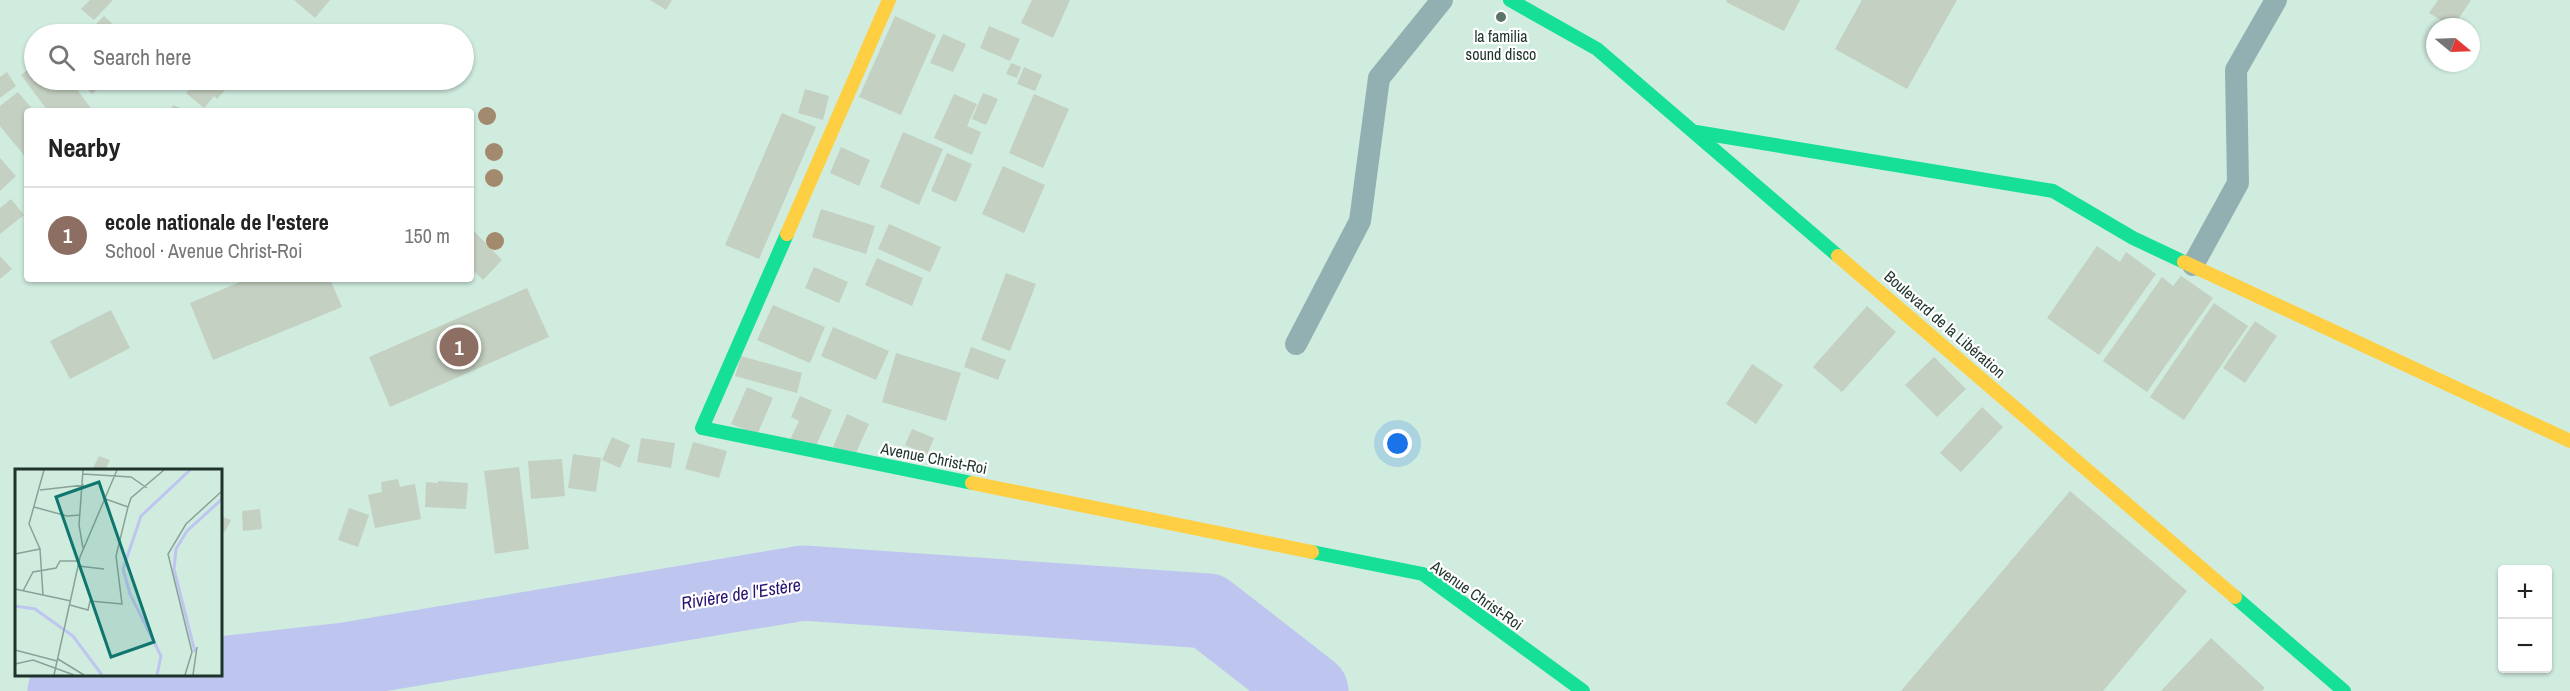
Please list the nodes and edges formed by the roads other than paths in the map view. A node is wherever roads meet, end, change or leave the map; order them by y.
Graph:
1 (889, 0) edge
2 (1442, 0) edge
3 (1510, 0) edge
4 (2276, 0) edge
5 (1696, 132) junction
6 (2193, 265) junction
7 (1296, 344) dead end
8 (2570, 441) edge
9 (1583, 691) edge
10 (2344, 691) edge

1 - 9 street, Avenue Christ-Roi
2 - 7 lane
3 - 5 street, Boulevard de la Libération
4 - 6 lane
5 - 6 street
5 - 10 street, Boulevard de la Libération
6 - 8 street

